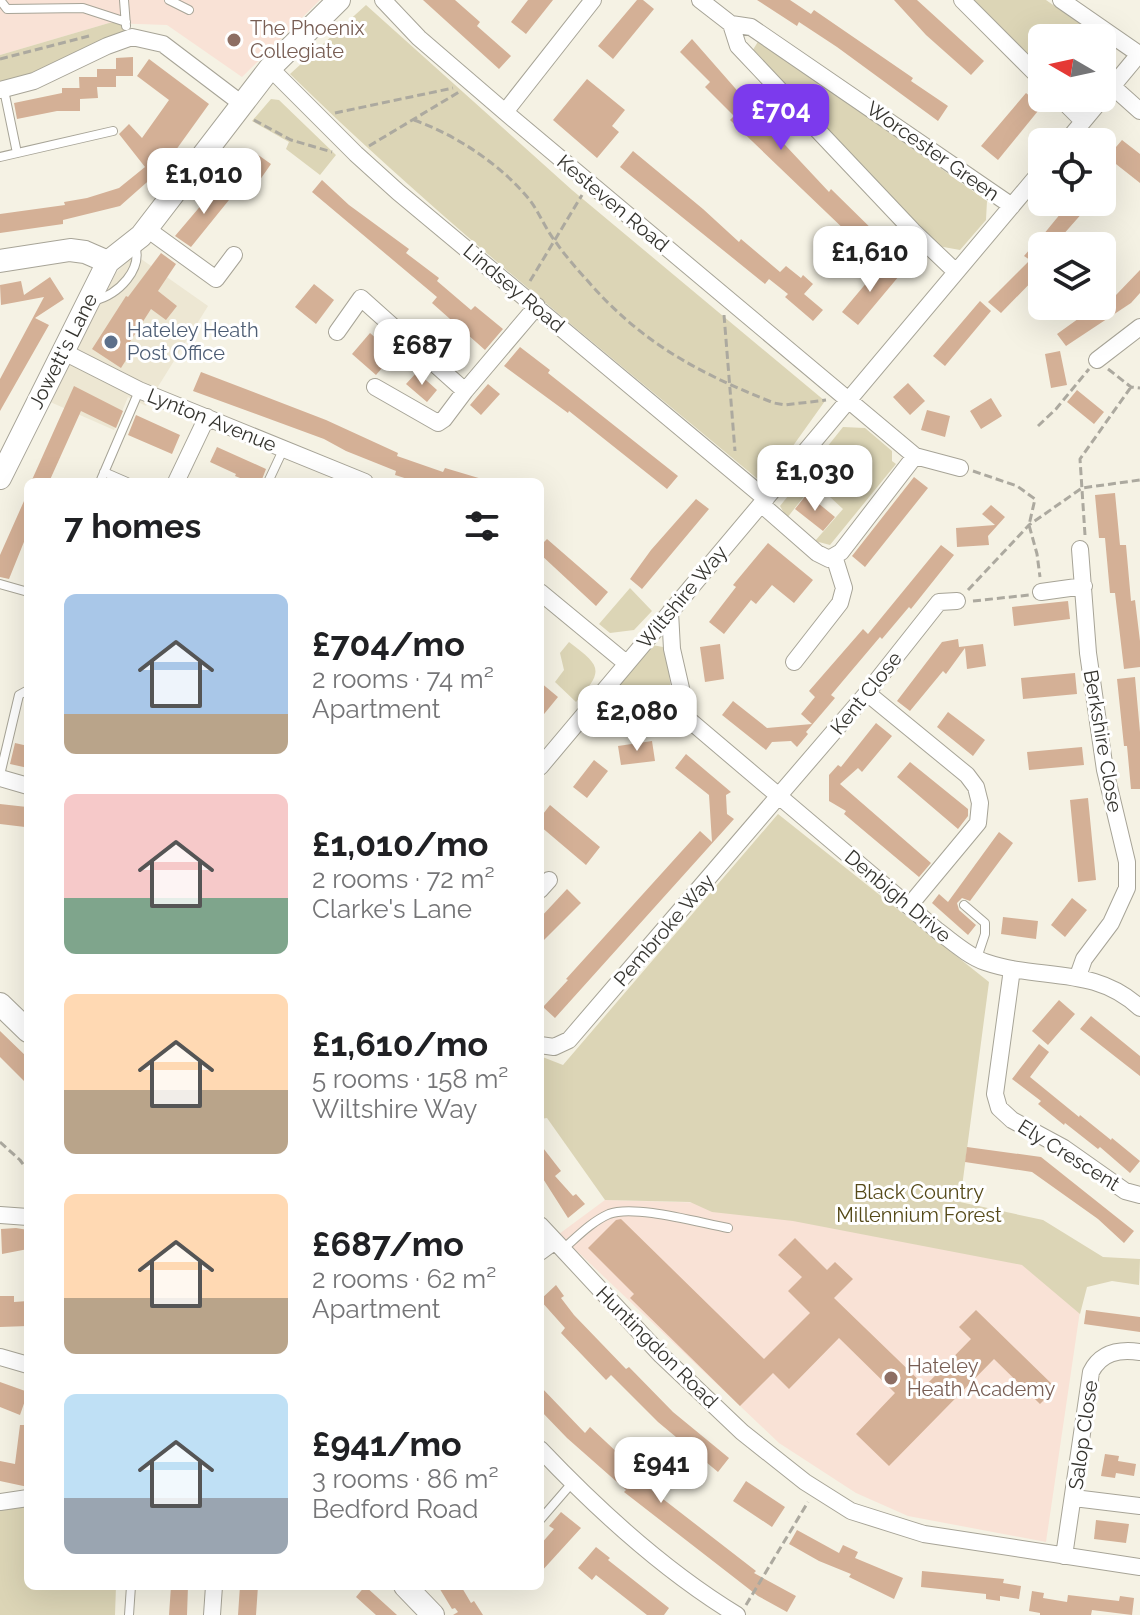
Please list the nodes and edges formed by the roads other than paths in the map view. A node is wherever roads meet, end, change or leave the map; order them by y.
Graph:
1 (0, 0) edge
2 (124, 0) edge
3 (169, 0) edge
4 (339, 0) edge
5 (383, 0) edge
6 (593, 0) edge
7 (700, 0) edge
8 (962, 0) edge
9 (1061, 0) edge
10 (189, 10) dead end
11 (731, 24) junction
12 (123, 34) junction
13 (1140, 54) edge
14 (1028, 66) edge
15 (270, 68) junction
16 (1116, 81) edge
17 (2, 90) edge
18 (1116, 90) edge
19 (240, 107) junction
20 (1140, 111) edge
21 (505, 112) junction
22 (1074, 112) edge
23 (1090, 112) edge
24 (1083, 121) junction
25 (1077, 128) edge
26 (113, 131) dead end
27 (17, 153) junction
28 (0, 157) edge
29 (1028, 187) edge
30 (1012, 206) junction
31 (141, 235) junction
32 (234, 255) dead end
33 (0, 261) edge
34 (108, 262) junction
35 (956, 272) junction
36 (88, 302) junction
37 (537, 306) junction
38 (1140, 327) edge
39 (337, 332) dead end
40 (62, 351) junction
41 (1097, 360) road end
42 (375, 387) dead end
43 (139, 390) junction
44 (465, 391) junction
45 (849, 399) junction
46 (207, 417) junction
47 (283, 450) junction
48 (915, 456) junction
49 (960, 468) road end
50 (104, 472) junction
51 (0, 478) edge
52 (102, 478) edge
53 (118, 478) edge
54 (178, 478) edge
55 (270, 478) edge
56 (355, 478) edge
57 (764, 501) junction
58 (1080, 549) road end
59 (834, 556) junction
60 (0, 584) edge
61 (1084, 586) junction
62 (24, 591) edge
63 (1041, 592) road end
64 (544, 595) edge
65 (957, 601) road end
66 (670, 612) junction
67 (794, 662) dead end
68 (626, 663) junction
69 (24, 692) edge
70 (867, 693) junction
71 (594, 701) junction
72 (0, 714) edge
73 (12, 717) junction
74 (688, 719) junction
75 (544, 762) edge
76 (0, 777) edge
77 (24, 785) edge
78 (779, 796) junction
79 (964, 905) dead end
80 (909, 906) junction
81 (977, 958) junction
82 (1012, 969) junction
83 (1078, 976) junction
84 (0, 1004) edge
85 (1140, 1008) edge
86 (24, 1027) edge
87 (544, 1046) edge
88 (1140, 1195) edge
89 (0, 1215) edge
90 (24, 1217) edge
91 (728, 1228) dead end
92 (544, 1229) edge
93 (559, 1246) junction
94 (544, 1251) edge
95 (1140, 1352) edge
96 (0, 1357) edge
97 (24, 1364) edge
98 (544, 1453) edge
99 (572, 1483) junction
100 (1074, 1498) junction
101 (24, 1499) edge
102 (0, 1502) edge
103 (1140, 1506) edge
104 (544, 1515) edge
105 (1064, 1556) junction
106 (1140, 1567) edge
107 (131, 1590) edge
108 (214, 1590) edge
109 (409, 1590) edge
110 (129, 1615) edge
111 (212, 1615) edge
112 (433, 1615) edge
113 (739, 1615) edge

1 - 12 lane
2 - 12 lane
3 - 10 lane
4 - 15 street, Jowett's Lane
5 - 21 street, Kesteven Road
6 - 21 street
7 - 11 street, Worcester Green
8 - 14 street
9 - 13 street
11 - 30 street, Worcester Green
11 - 35 street, Worcester Green
12 - 17 street
12 - 19 street
13 - 16 street
15 - 19 street, Jowett's Lane
15 - 37 street, Lindsey Road
17 - 27 lane
18 - 20 street
19 - 31 street, Jowett's Lane
21 - 45 street, Kesteven Road
22 - 24 street
23 - 24 street
24 - 25 street
26 - 27 lane
27 - 28 lane
29 - 30 street, Wiltshire Way
30 - 35 street, Wiltshire Way
31 - 32 street
31 - 34 street, Jowett's Lane
31 - 36 lane
33 - 34 street
34 - 36 street, Jowett's Lane
35 - 45 street, Wiltshire Way
36 - 40 street, Jowett's Lane
37 - 44 street
37 - 57 street, Lindsey Road
38 - 41 street
39 - 44 street
40 - 43 street, Lynton Avenue
40 - 51 street, Jowett's Lane
42 - 44 street
43 - 46 street, Lynton Avenue
43 - 50 lane
45 - 48 street, Kesteven Road
45 - 57 street, Wiltshire Way
46 - 47 street, Lynton Avenue
46 - 54 street
47 - 55 lane
47 - 56 street, Lynton Avenue
48 - 49 street
48 - 59 street
50 - 52 lane
50 - 53 lane
57 - 59 street, Lindsey Road
57 - 66 street, Wiltshire Way
58 - 61 street, Berkshire Close
59 - 67 street
60 - 62 lane
61 - 63 street
61 - 83 street, Berkshire Close
64 - 68 street
65 - 70 street, Kent Close
66 - 68 street, Wiltshire Way
66 - 74 street
68 - 71 street, Wiltshire Way
69 - 73 lane
70 - 78 street, Kent Close
70 - 80 street
71 - 74 street
71 - 75 street, Wiltshire Way
72 - 73 lane
73 - 76 lane
74 - 78 street, Denbigh Drive
76 - 77 street
78 - 80 street, Denbigh Drive
78 - 87 street, Pembroke Way
79 - 81 lane
80 - 81 street, Denbigh Drive
81 - 82 street, Denbigh Drive
82 - 83 street, Denbigh Drive
82 - 88 street, Ely Crescent
83 - 85 street, Denbigh Drive
84 - 86 street
89 - 90 street
91 - 93 lane
92 - 93 street, Huntingdon Road
93 - 94 street
93 - 105 street, Huntingdon Road
95 - 100 street, Salop Close
96 - 97 street
98 - 99 street
99 - 104 lane
99 - 113 street
100 - 103 street
100 - 105 street, Salop Close
101 - 102 street
105 - 106 street, Huntingdon Road
107 - 110 lane
108 - 111 street
109 - 112 street

